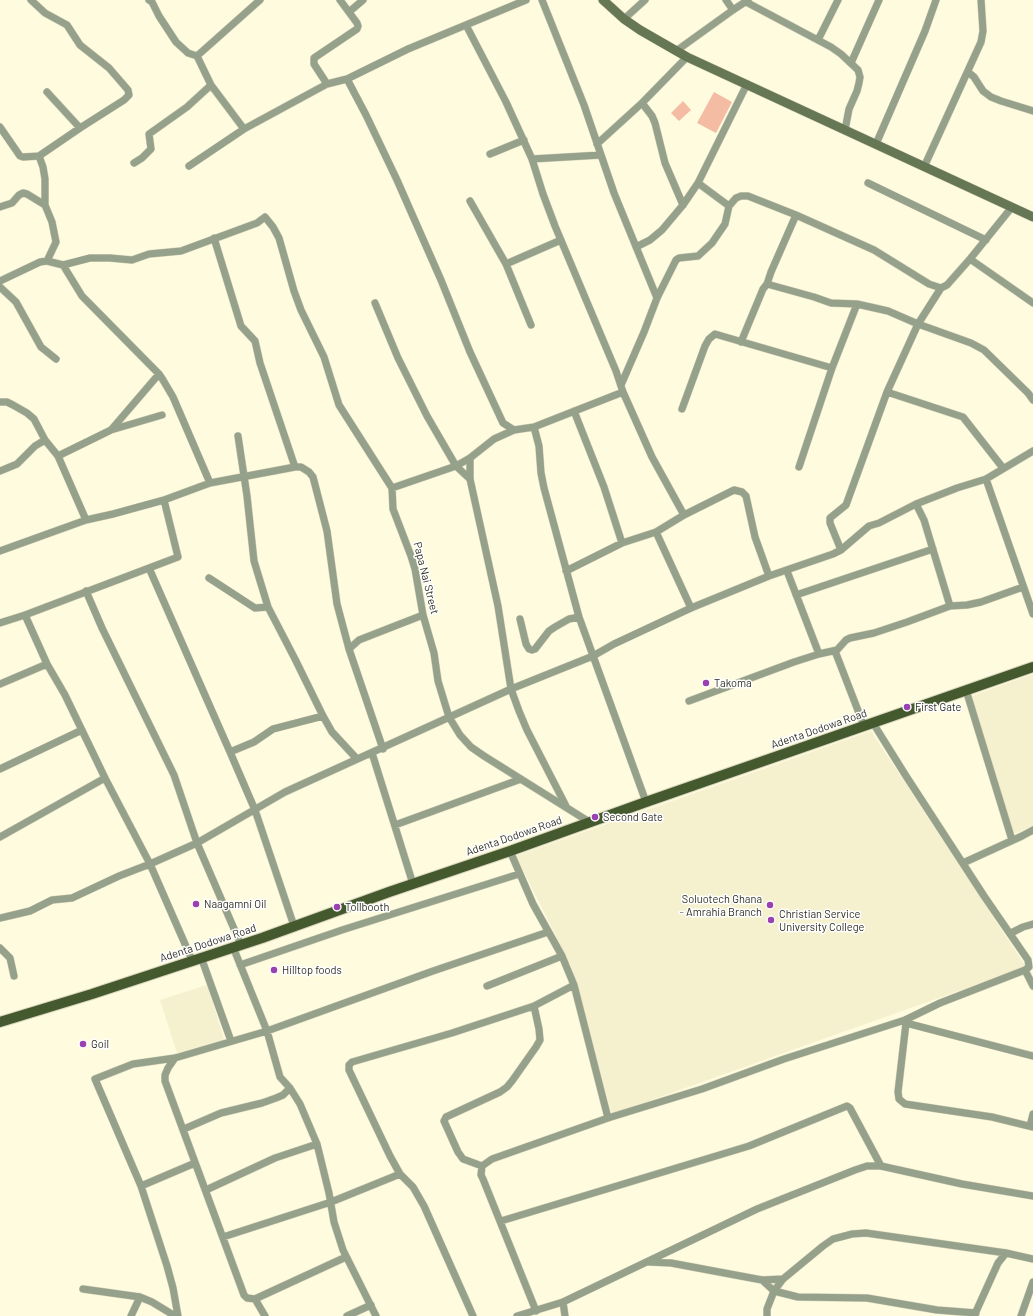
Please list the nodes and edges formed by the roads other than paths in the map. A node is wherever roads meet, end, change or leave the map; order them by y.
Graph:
1 (31, 0) edge
2 (260, 0) edge
3 (340, 0) edge
4 (363, 0) edge
5 (526, 0) edge
6 (542, 0) edge
7 (603, 0) edge
8 (645, 0) edge
9 (726, 0) edge
10 (838, 0) edge
11 (879, 0) edge
12 (936, 0) edge
13 (981, 0) edge
14 (152, 1) edge
15 (747, 1) edge
16 (732, 10) junction
17 (349, 12) junction
18 (624, 19) junction
19 (466, 25) junction
20 (818, 40) junction
21 (676, 51) junction
22 (196, 56) junction
23 (687, 57) junction
24 (851, 63) junction
25 (968, 72) junction
26 (347, 79) junction
27 (327, 84) junction
28 (747, 84) junction
29 (211, 85) junction
30 (47, 92) dead end
31 (642, 103) junction
32 (1033, 111) edge
33 (0, 127) edge
34 (80, 128) junction
35 (244, 129) junction
36 (845, 130) junction
37 (524, 140) junction
38 (597, 144) junction
39 (876, 144) junction
40 (490, 154) dead end
41 (601, 154) junction
42 (39, 156) junction
43 (532, 159) junction
44 (134, 163) dead end
45 (189, 166) dead end
46 (924, 167) junction
47 (698, 182) junction
48 (868, 183) dead end
49 (470, 201) dead end
50 (45, 205) junction
51 (683, 205) junction
52 (729, 206) junction
53 (0, 207) edge
54 (1012, 207) junction
55 (796, 215) junction
56 (1033, 217) edge
57 (214, 238) junction
58 (561, 240) junction
59 (986, 240) junction
60 (636, 247) junction
61 (970, 259) junction
62 (47, 261) junction
63 (506, 264) junction
64 (63, 265) junction
65 (0, 281) edge
66 (767, 284) junction
67 (0, 287) edge
68 (941, 288) junction
69 (657, 298) junction
70 (375, 303) dead end
71 (1033, 303) edge
72 (857, 304) junction
73 (918, 324) junction
74 (531, 325) dead end
75 (741, 342) junction
76 (56, 359) dead end
77 (832, 368) junction
78 (159, 374) junction
79 (622, 388) junction
80 (886, 392) junction
81 (1033, 400) edge
82 (0, 402) edge
83 (682, 409) dead end
84 (574, 411) junction
85 (162, 415) dead end
86 (503, 423) junction
87 (534, 427) junction
88 (111, 430) junction
89 (514, 430) junction
90 (238, 436) dead end
91 (494, 439) junction
92 (45, 440) junction
93 (1033, 451) edge
94 (58, 456) junction
95 (470, 458) junction
96 (456, 466) junction
97 (295, 467) junction
98 (799, 467) dead end
99 (1003, 468) junction
100 (0, 471) edge
101 (243, 477) junction
102 (470, 478) junction
103 (986, 479) junction
104 (210, 483) junction
105 (392, 488) junction
106 (164, 500) junction
107 (916, 504) junction
108 (684, 515) junction
109 (86, 520) junction
110 (656, 532) junction
111 (622, 543) junction
112 (933, 549) junction
113 (841, 550) junction
114 (0, 551) edge
115 (148, 568) junction
116 (566, 571) junction
117 (787, 571) junction
118 (769, 576) junction
119 (209, 578) dead end
120 (1023, 587) junction
121 (86, 591) junction
122 (796, 595) junction
123 (950, 606) junction
124 (268, 607) junction
125 (691, 608) junction
126 (1033, 614) edge
127 (25, 615) junction
128 (423, 615) junction
129 (579, 616) junction
130 (520, 619) dead end
131 (0, 622) edge
132 (346, 636) junction
133 (360, 640) junction
134 (350, 649) junction
135 (835, 650) junction
136 (819, 654) junction
137 (593, 656) junction
138 (47, 664) junction
139 (1033, 667) edge
140 (0, 684) edge
141 (511, 689) junction
142 (966, 690) junction
143 (690, 701) dead end
144 (322, 716) junction
145 (449, 717) junction
146 (868, 725) junction
147 (82, 730) junction
148 (383, 749) junction
149 (230, 752) junction
150 (372, 753) junction
151 (356, 759) junction
152 (0, 769) edge
153 (105, 778) junction
154 (521, 779) junction
155 (646, 802) junction
156 (567, 808) junction
157 (255, 810) junction
158 (591, 823) junction
159 (395, 825) junction
160 (1033, 830) edge
161 (0, 837) edge
162 (1012, 840) junction
163 (197, 843) junction
164 (510, 851) junction
165 (963, 863) junction
166 (150, 864) junction
167 (519, 874) junction
168 (413, 884) junction
169 (0, 918) edge
170 (1033, 924) edge
171 (294, 926) junction
172 (548, 932) junction
173 (1011, 933) junction
174 (237, 946) junction
175 (0, 948) edge
176 (562, 956) junction
177 (196, 959) junction
178 (240, 965) junction
179 (1025, 970) junction
180 (14, 976) dead end
181 (574, 985) junction
182 (487, 986) dead end
183 (1033, 986) edge
184 (534, 1006) junction
185 (0, 1022) edge
186 (905, 1022) junction
187 (267, 1031) junction
188 (231, 1041) junction
189 (1033, 1056) edge
190 (175, 1058) junction
191 (290, 1088) junction
192 (1033, 1114) edge
193 (608, 1118) junction
194 (1032, 1126) edge
195 (184, 1128) junction
196 (316, 1144) junction
197 (195, 1163) junction
198 (482, 1166) junction
199 (881, 1166) junction
200 (400, 1174) junction
201 (141, 1186) junction
202 (206, 1190) junction
203 (1033, 1196) edge
204 (331, 1202) junction
205 (501, 1222) junction
206 (223, 1237) junction
207 (668, 1252) junction
208 (1006, 1253) junction
209 (346, 1257) junction
210 (1033, 1260) edge
211 (646, 1262) junction
212 (670, 1263) junction
213 (783, 1278) junction
214 (762, 1280) junction
215 (1033, 1282) edge
216 (83, 1289) dead end
217 (774, 1291) junction
218 (140, 1298) junction
219 (255, 1299) junction
220 (563, 1302) junction
221 (371, 1305) junction
222 (536, 1311) junction
223 (975, 1314) edge
224 (131, 1316) edge
225 (176, 1316) edge
226 (264, 1316) edge
227 (347, 1316) edge
228 (376, 1316) edge
229 (473, 1316) edge
230 (517, 1316) edge
231 (565, 1316) edge
232 (767, 1316) edge
233 (1021, 1316) edge

1 - 34 street
2 - 22 street
3 - 17 street
4 - 17 street
5 - 19 street
6 - 38 street
7 - 18 street
8 - 18 street
9 - 16 street
10 - 20 street
11 - 24 street
12 - 39 street
13 - 25 street
14 - 22 street
15 - 16 street
15 - 20 street
16 - 21 street
17 - 27 street
18 - 21 street
19 - 26 street
19 - 37 street
20 - 24 street
21 - 23 street
22 - 29 street
23 - 28 street
23 - 31 street
24 - 36 street
25 - 32 street
25 - 46 street
26 - 27 street
26 - 86 street
27 - 35 street
28 - 36 street
28 - 47 street
29 - 35 street
29 - 44 street
30 - 34 street
31 - 38 street
31 - 51 street
33 - 42 street
34 - 42 street
35 - 45 street
36 - 39 street
37 - 40 street
37 - 43 street
38 - 41 street
39 - 46 street
41 - 43 street
41 - 60 street
42 - 50 street
43 - 58 street
46 - 54 street
47 - 51 street
47 - 52 street
48 - 59 street
49 - 63 street
50 - 53 street
50 - 62 street
51 - 60 street
52 - 55 street
52 - 69 street
54 - 56 street
54 - 59 street
55 - 66 street
55 - 68 street
57 - 64 street
57 - 97 street
57 - 105 street, Papa Nai Street
58 - 63 street
58 - 79 street
59 - 61 street
60 - 69 street
61 - 68 street
61 - 71 street
62 - 64 street
62 - 65 street
63 - 74 street
64 - 78 street
66 - 72 street
66 - 75 street
67 - 76 street
68 - 73 street
69 - 79 street
70 - 96 street
72 - 73 street
72 - 77 street
73 - 80 street
73 - 81 street
75 - 77 street
75 - 83 street
77 - 98 street
78 - 88 street
78 - 104 street
79 - 84 street
79 - 108 street
80 - 99 street
80 - 113 street
82 - 92 street
84 - 87 street
84 - 111 street
85 - 88 street
86 - 89 street
86 - 91 street
87 - 89 street
87 - 116 street
88 - 94 street
89 - 91 street
90 - 101 street
91 - 95 street
92 - 94 street
92 - 100 street
93 - 99 street
94 - 109 street
95 - 96 street
95 - 102 street
96 - 102 street
96 - 105 street
97 - 101 street
97 - 132 street
99 - 103 street
101 - 104 street
101 - 124 street
102 - 141 street
103 - 107 street
103 - 120 street
104 - 106 street
105 - 128 street, Papa Nai Street
106 - 109 street
106 - 115 street
107 - 112 street
107 - 113 street
108 - 110 street
108 - 118 street
109 - 114 street
110 - 111 street
110 - 125 street
111 - 116 street
112 - 122 street
112 - 123 street
113 - 117 street
115 - 121 street
115 - 149 street
116 - 129 street
117 - 118 street
117 - 122 street
118 - 125 street
119 - 124 street
120 - 123 street
120 - 126 street
121 - 127 street
121 - 163 street
122 - 136 street
123 - 135 street
124 - 144 street
125 - 137 street
127 - 131 street
127 - 138 street
128 - 133 street
128 - 145 street, Papa Nai Street
129 - 130 street
129 - 137 street
132 - 133 street
132 - 134 street
133 - 134 street
134 - 148 street
135 - 136 street
135 - 146 street
136 - 143 street
137 - 141 street
137 - 155 street
138 - 140 street
138 - 147 street
139 - 142 main road, Adenta Dodowa Road
141 - 145 street
141 - 156 street
142 - 146 main road, Adenta Dodowa Road
142 - 162 street
144 - 149 street
144 - 151 street
145 - 148 street
145 - 154 street, Papa Nai Street
146 - 155 main road, Adenta Dodowa Road
146 - 165 street
147 - 152 street
147 - 153 street
148 - 150 street
149 - 157 street
150 - 151 street
150 - 159 street
151 - 157 street
153 - 161 street
153 - 166 street
154 - 156 street, Papa Nai Street
154 - 159 street
155 - 158 main road, Adenta Dodowa Road
156 - 158 street, Papa Nai Street
157 - 163 street
157 - 171 street
158 - 164 main road, Adenta Dodowa Road
159 - 168 street
160 - 162 street
162 - 165 street
163 - 166 street
163 - 174 street
164 - 167 street
164 - 168 main road, Adenta Dodowa Road
165 - 173 street
166 - 169 street
166 - 177 street
167 - 172 street
167 - 178 street
168 - 171 main road, Adenta Dodowa Road
170 - 173 street
171 - 174 main road, Adenta Dodowa Road
172 - 176 street
172 - 187 street
173 - 179 street
174 - 177 main road, Adenta Dodowa Road
174 - 178 street
175 - 180 street
176 - 181 street
176 - 182 street
177 - 185 main road, Adenta Dodowa Road
177 - 188 street
178 - 187 street
179 - 183 street
179 - 186 street
181 - 184 street
181 - 193 street
184 - 198 street
184 - 200 street
186 - 189 street
186 - 193 street
186 - 194 street
187 - 188 street
187 - 191 street
188 - 190 street
190 - 195 street
190 - 201 street
191 - 195 street
191 - 196 street
192 - 194 street
193 - 198 street
195 - 197 street
196 - 202 street
196 - 204 street
197 - 201 street
197 - 202 street
198 - 205 street
199 - 203 street
199 - 205 street
199 - 207 street
200 - 204 street
200 - 229 street
201 - 225 street
202 - 206 street
204 - 206 street
204 - 209 street
205 - 222 street
206 - 219 street
207 - 211 street
207 - 212 street
208 - 210 street
208 - 213 street
208 - 223 street
209 - 219 street
209 - 221 street
211 - 212 street
211 - 220 street
212 - 214 street
213 - 214 street
213 - 217 street
214 - 217 street
215 - 233 street
216 - 218 street
217 - 223 street
217 - 232 street
218 - 224 street
218 - 225 street
219 - 226 street
220 - 222 street
220 - 231 street
221 - 227 street
221 - 228 street
222 - 230 street

